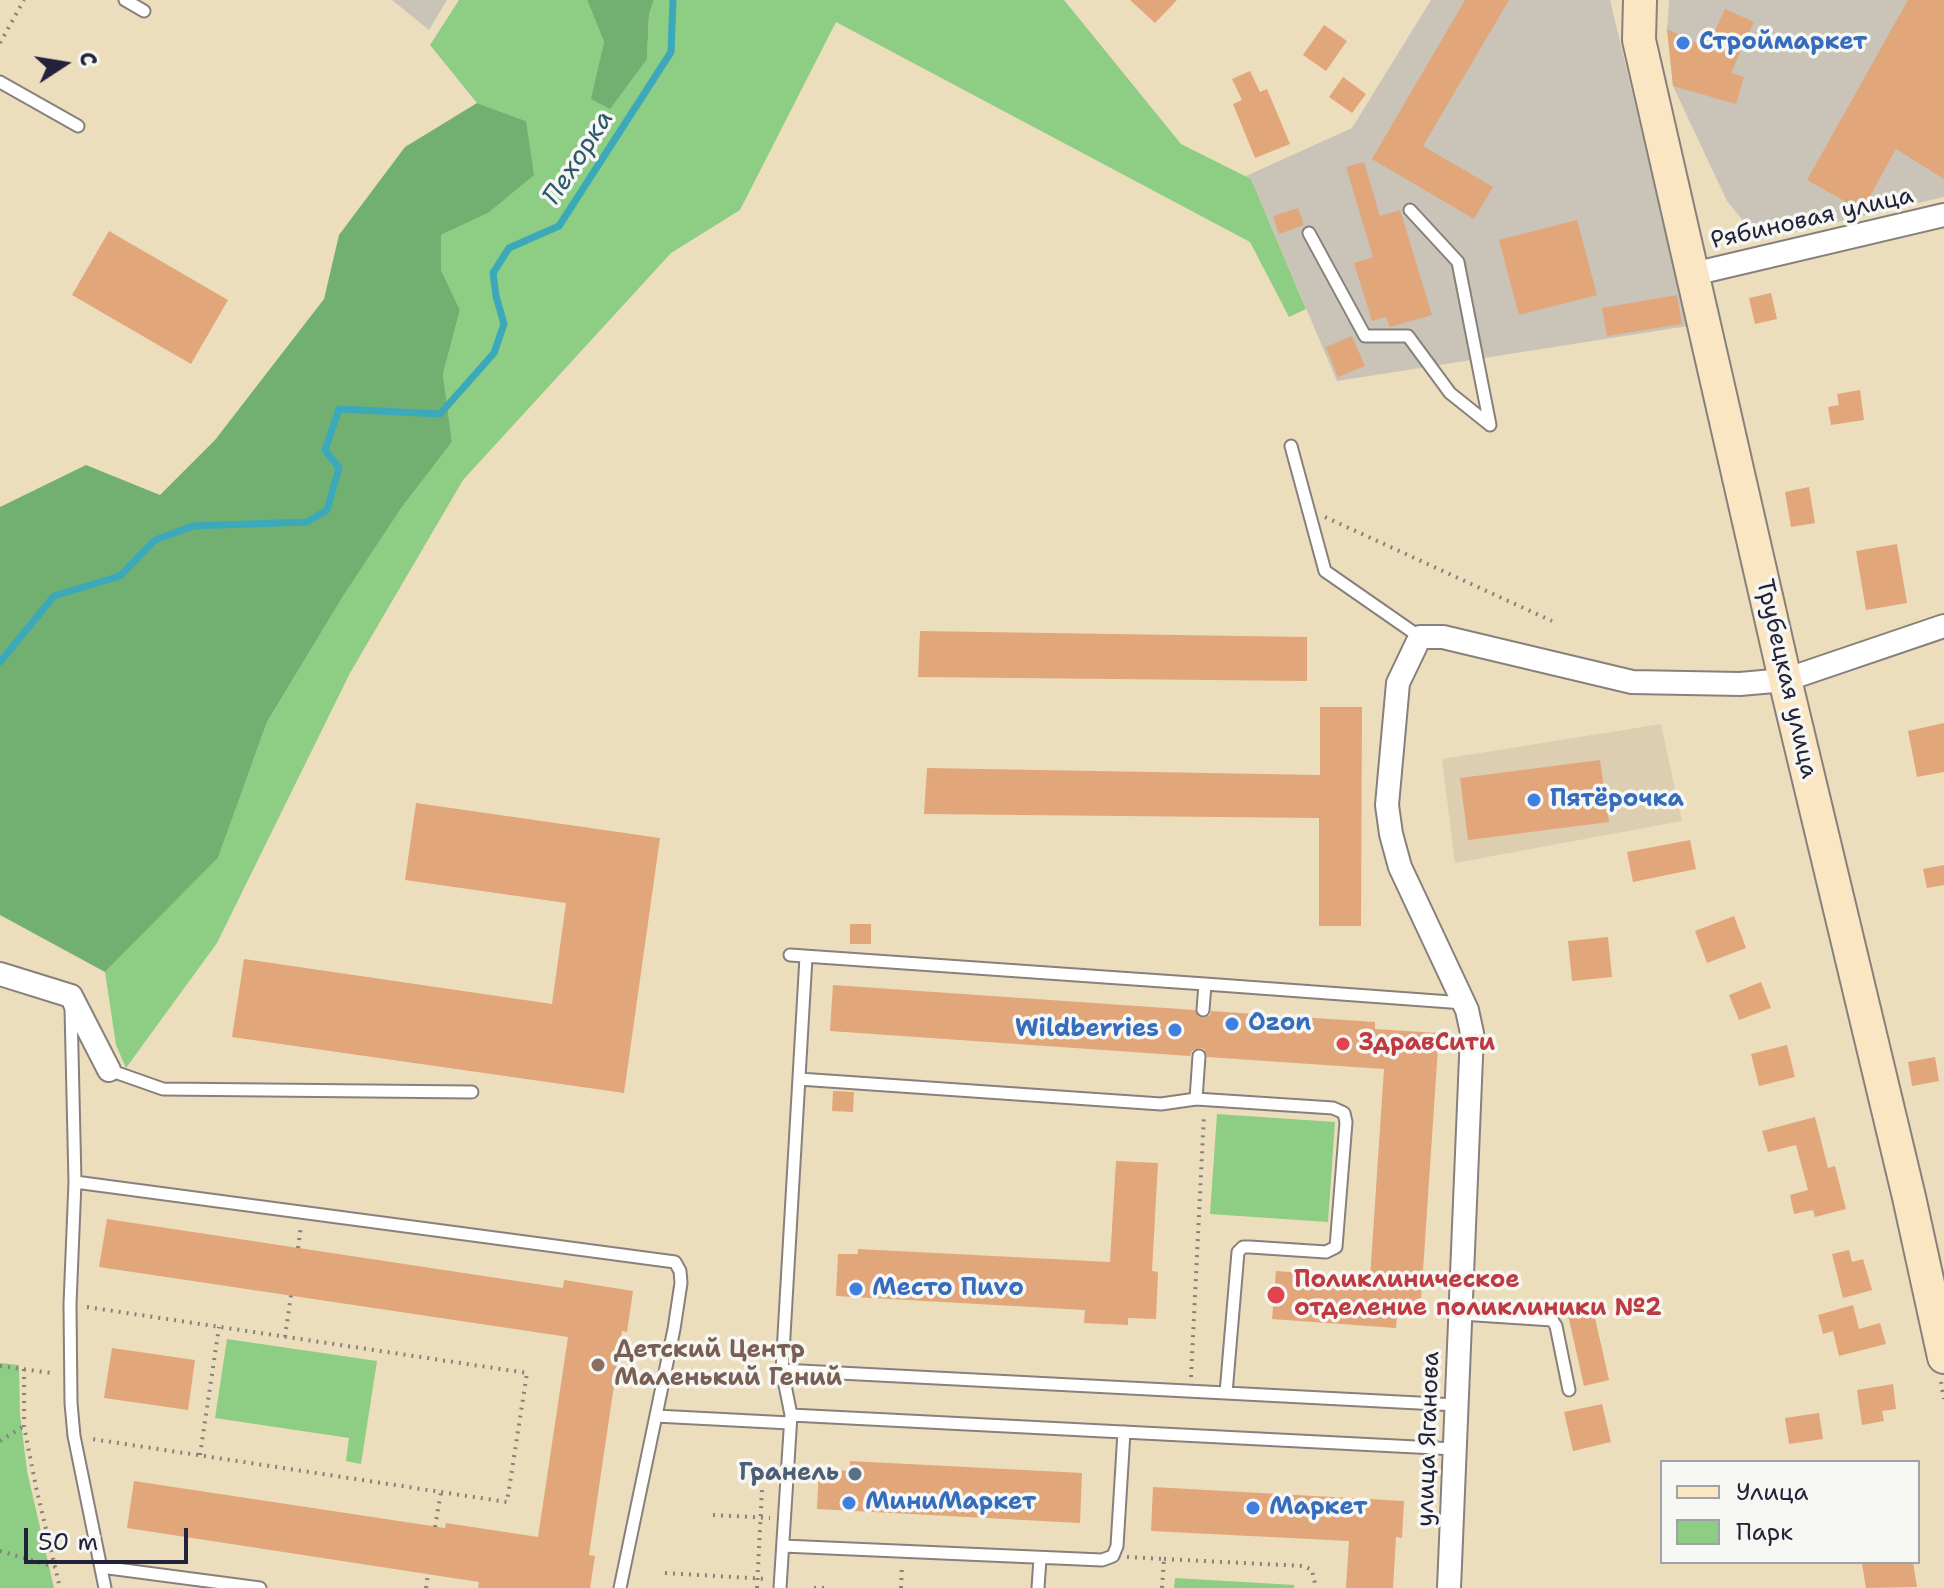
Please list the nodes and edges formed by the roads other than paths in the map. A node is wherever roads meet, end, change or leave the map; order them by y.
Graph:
1 (125, 0) edge
2 (1640, 0) edge
3 (144, 11) dead end
4 (0, 82) edge
5 (78, 126) dead end
6 (1410, 210) dead end
7 (1944, 215) edge
8 (1309, 233) dead end
9 (1693, 274) junction
10 (1291, 446) dead end
11 (1944, 626) edge
12 (1420, 637) junction
13 (1785, 680) junction
14 (790, 955) dead end
15 (806, 957) junction
16 (0, 974) edge
17 (1205, 984) junction
18 (71, 996) junction
19 (1464, 1003) junction
20 (1203, 1010) dead end
21 (1199, 1056) dead end
22 (109, 1070) joint
23 (799, 1079) junction
24 (472, 1092) dead end
25 (1201, 1099) junction
26 (75, 1182) junction
27 (1461, 1314) junction
28 (1944, 1357) edge
29 (782, 1370) junction
30 (1569, 1390) dead end
31 (1226, 1393) junction
32 (1457, 1405) junction
33 (656, 1416) junction
34 (791, 1419) junction
35 (1124, 1432) junction
36 (1455, 1449) junction
37 (783, 1546) junction
38 (1040, 1558) junction
39 (101, 1567) junction
40 (781, 1584) edge
41 (105, 1588) edge
42 (260, 1588) edge
43 (620, 1588) edge
44 (1038, 1588) edge
45 (1449, 1588) edge

1 - 3 lane
2 - 9 main road, Трубецкая улица
4 - 5 lane
6 - 8 lane
7 - 9 street, Рябиновая улица
9 - 13 main road, Трубецкая улица
10 - 12 lane
11 - 13 street
12 - 13 street
12 - 19 street, улица Яганова
13 - 28 main road, Трубецкая улица
14 - 15 lane
15 - 17 lane
15 - 23 lane
16 - 18 street
17 - 19 lane
17 - 20 lane
18 - 22 street
18 - 26 lane
19 - 27 street, улица Яганова
21 - 25 lane
22 - 24 lane
23 - 25 lane
23 - 29 lane
25 - 31 lane
26 - 33 lane
26 - 39 lane
27 - 30 lane
27 - 32 street, улица Яганова
29 - 31 lane
29 - 34 lane
31 - 32 lane
32 - 36 street, улица Яганова
33 - 34 lane
33 - 43 lane
34 - 35 lane
34 - 37 lane
35 - 36 lane
35 - 38 lane
36 - 45 street, улица Яганова
37 - 38 lane
37 - 40 lane
38 - 44 lane
39 - 41 lane
39 - 42 lane

